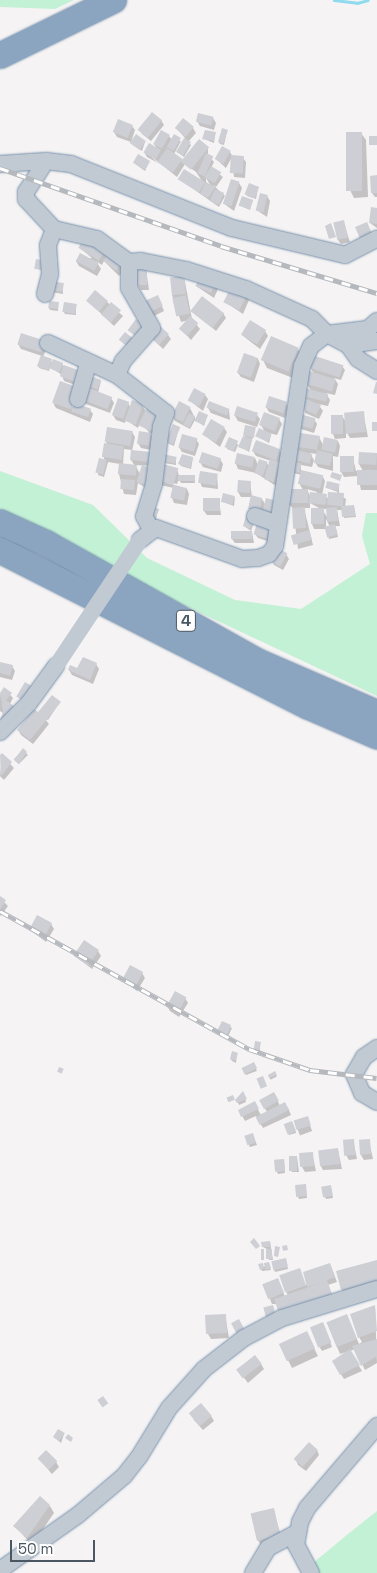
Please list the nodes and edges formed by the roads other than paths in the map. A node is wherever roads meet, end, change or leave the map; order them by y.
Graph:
1 (113, 0) edge
2 (0, 55) edge
3 (46, 161) junction
4 (0, 164) edge
5 (54, 229) junction
6 (377, 239) edge
7 (129, 262) junction
8 (45, 294) dead end
9 (377, 321) edge
10 (327, 334) junction
11 (377, 341) edge
12 (48, 343) dead end
13 (348, 345) junction
14 (88, 363) junction
15 (377, 372) edge
16 (117, 375) junction
17 (78, 399) dead end
18 (255, 516) dead end
19 (0, 522) edge
20 (278, 524) junction
21 (146, 534) junction
22 (0, 550) edge
23 (377, 713) edge
24 (0, 732) edge
25 (377, 736) edge
26 (377, 1048) edge
27 (377, 1102) edge
28 (377, 1290) edge
29 (377, 1426) edge
30 (296, 1533) junction
31 (0, 1570) edge
32 (253, 1573) edge
33 (311, 1573) edge

1 - 2 highway
3 - 4 street
3 - 5 street
3 - 6 street
5 - 7 street
5 - 8 street
7 - 10 street
7 - 16 street
9 - 10 street
10 - 13 street
10 - 20 street
11 - 13 street
12 - 14 street
13 - 15 street
14 - 16 street
14 - 17 street
16 - 21 street
18 - 20 street
19 - 23 highway, 4
20 - 21 street
21 - 24 street, bridge
22 - 25 highway, 4
26 - 27 street
28 - 31 street
29 - 30 street
30 - 32 street
30 - 33 street

